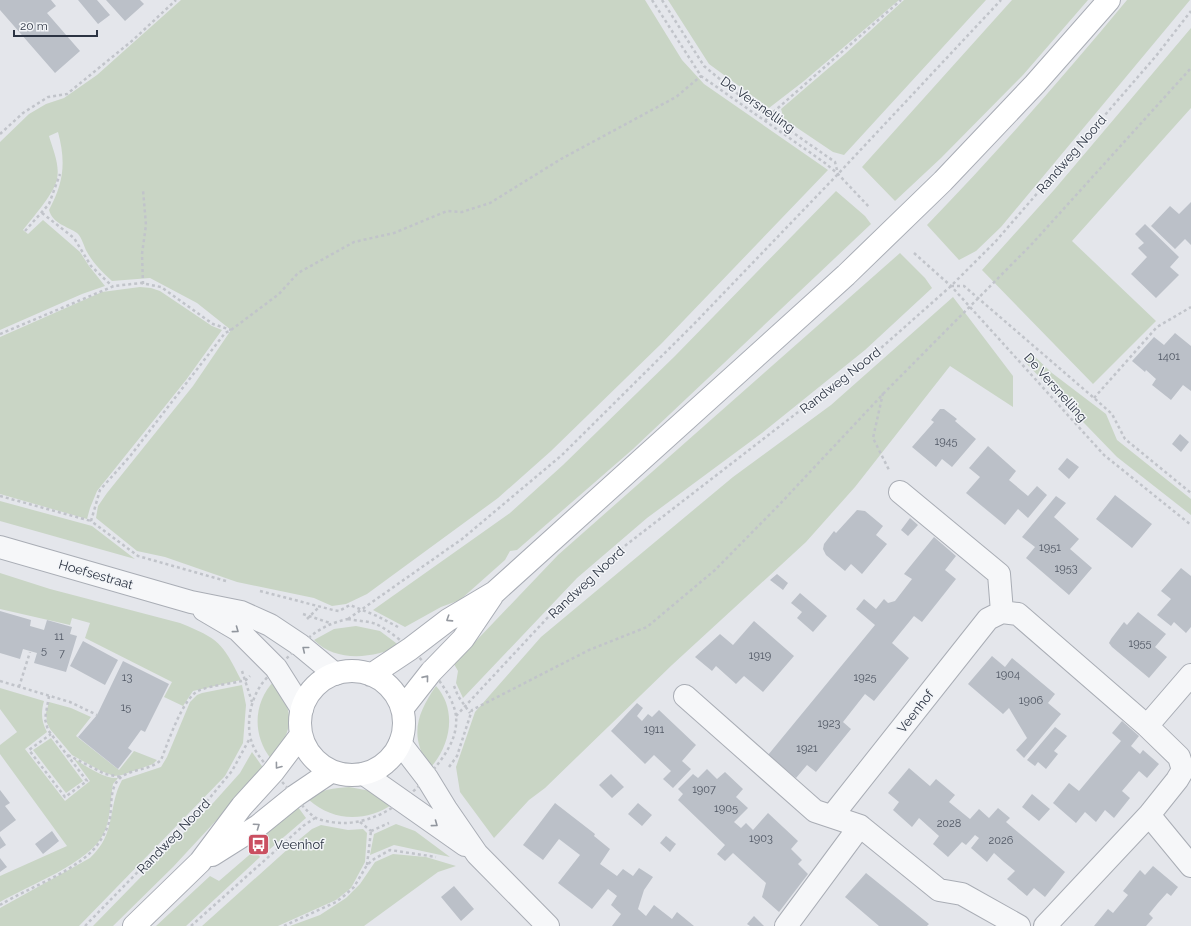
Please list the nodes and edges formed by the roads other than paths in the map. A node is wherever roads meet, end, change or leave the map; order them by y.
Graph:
1 (1109, 0) edge
2 (900, 492) road end
3 (0, 547) edge
4 (495, 592) junction
5 (191, 602) junction
6 (1002, 612) junction
7 (335, 674) junction
8 (371, 675) junction
9 (1191, 675) edge
10 (685, 696) dead end
11 (302, 709) junction
12 (402, 709) junction
13 (1147, 726) junction
14 (301, 734) junction
15 (400, 743) junction
16 (332, 771) junction
17 (364, 774) junction
18 (832, 816) junction
19 (1149, 816) junction
20 (860, 826) junction
21 (477, 854) junction
22 (200, 862) junction
23 (1191, 866) edge
24 (134, 926) edge
25 (548, 926) edge
26 (786, 926) edge
27 (1019, 926) edge
28 (1045, 926) edge

1 - 4 main road
2 - 6 street
3 - 5 street, Hoefsestraat
4 -> 8 main road
12 -> 4 main road
7 -> 5 street, Hoefsestraat
5 -> 11 street, Hoefsestraat
6 - 13 street
6 - 18 street, Veenhof
7 - 8 main road
7 - 11 main road
8 - 12 main road
9 - 13 street
10 - 18 street
11 - 14 main road
12 - 15 main road
13 - 19 street
14 - 16 main road
14 -> 22 main road
15 - 17 main road
15 - 21 street
16 - 17 main road
22 -> 16 main road
17 -> 21 street
18 - 20 street
19 - 23 street
19 - 28 street
20 - 26 street
20 - 27 street
21 - 25 street
22 - 24 main road

